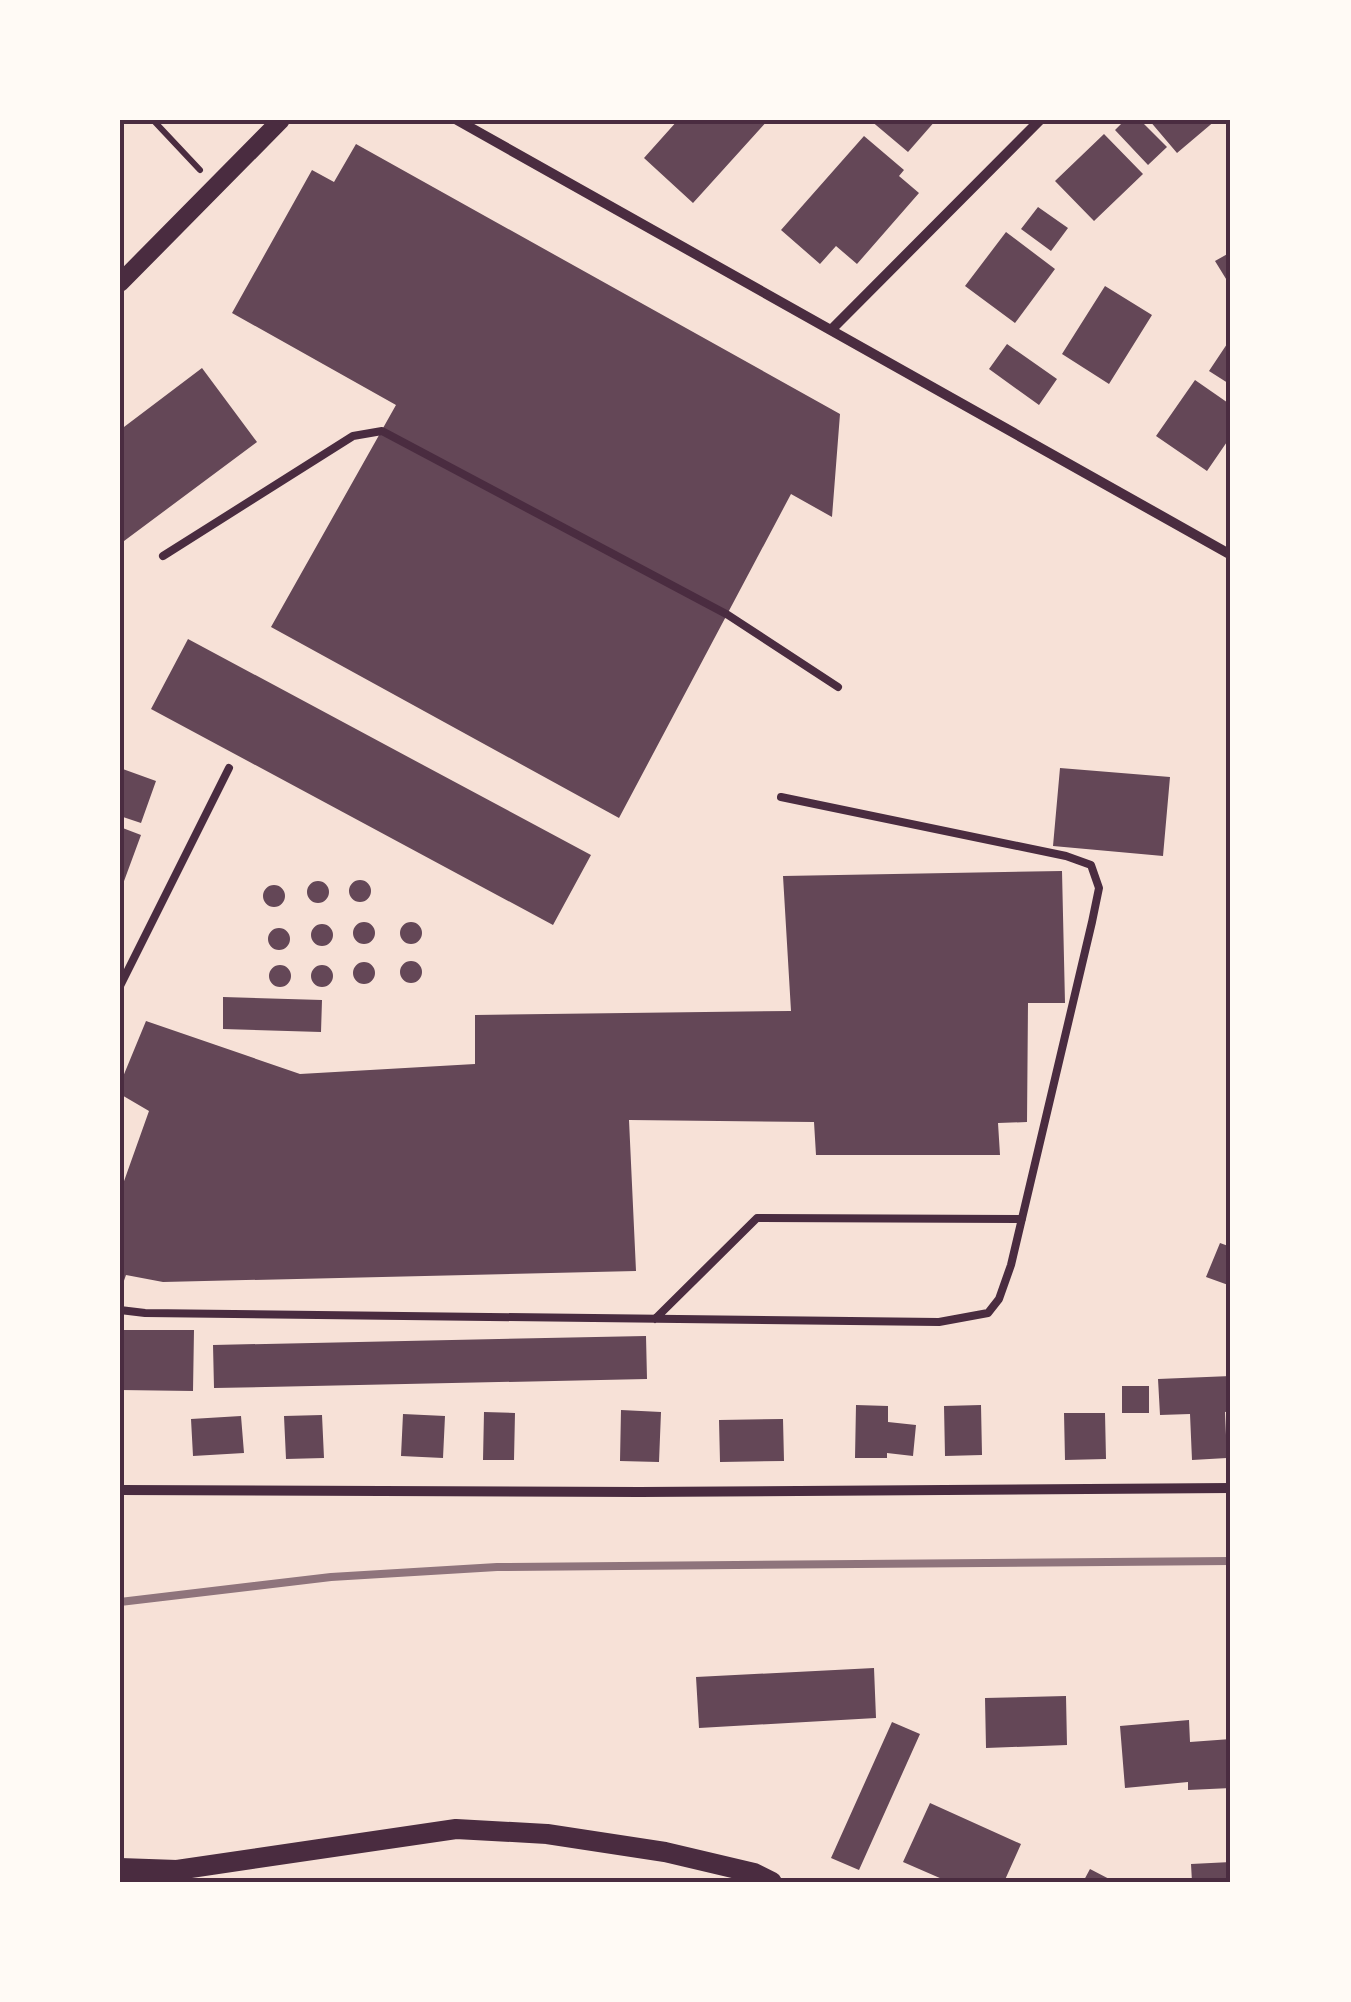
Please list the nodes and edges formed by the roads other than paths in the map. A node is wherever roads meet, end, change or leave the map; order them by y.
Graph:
1 (281, 120) edge
2 (457, 120) edge
3 (1040, 120) edge
4 (120, 283) edge
5 (832, 330) junction
6 (163, 556) dead end
7 (1231, 556) edge
8 (838, 687) dead end
9 (229, 768) dead end
10 (781, 797) dead end
11 (120, 986) edge
12 (1022, 1219) junction
13 (120, 1310) edge
14 (655, 1319) junction
15 (1231, 1488) edge
16 (120, 1490) edge
17 (120, 1868) edge
18 (762, 1880) edge

1 - 4 street
2 - 5 street
3 - 5 street
5 - 7 street
6 - 8 lane
9 - 11 lane
10 - 12 lane
12 - 14 lane
12 - 14 lane
13 - 14 lane
15 - 16 street
17 - 18 main road

